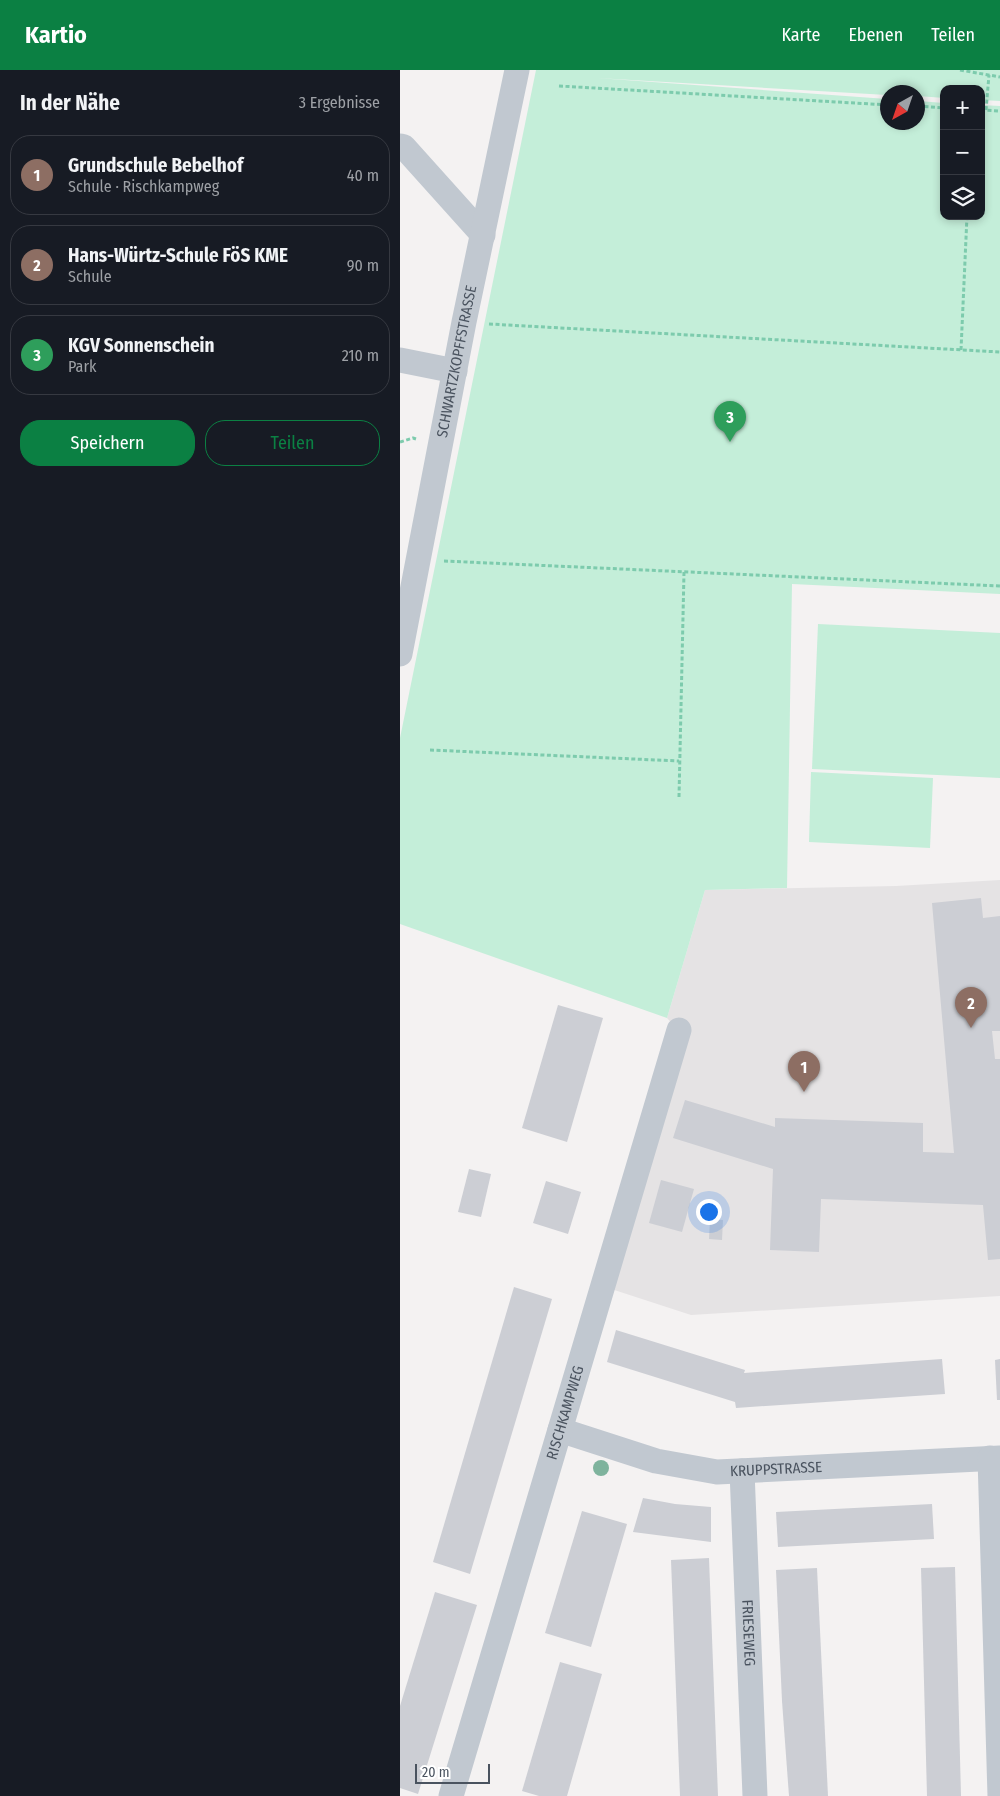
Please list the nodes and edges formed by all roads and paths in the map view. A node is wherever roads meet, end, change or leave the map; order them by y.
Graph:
1 (517, 70) edge
2 (960, 70) edge
3 (989, 75) junction
4 (1000, 77) edge
5 (559, 86) dead end
6 (880, 105) edge
7 (925, 107) edge
8 (940, 108) edge
9 (986, 110) joint
10 (1000, 111) edge
11 (400, 146) edge
12 (967, 220) edge
13 (483, 235) junction
14 (464, 322) junction
15 (960, 350) junction
16 (1000, 352) edge
17 (400, 360) edge
18 (455, 371) junction
19 (418, 558) junction
20 (684, 572) junction
21 (1000, 586) edge
22 (400, 654) edge
23 (430, 750) dead end
24 (679, 761) junction
25 (679, 797) dead end
26 (679, 1030) dead end
27 (560, 1430) junction
28 (995, 1458) edge
29 (742, 1471) junction
30 (451, 1796) edge
31 (755, 1796) edge
32 (1000, 1796) edge

1 - 13 street, SCHWARTZKOPFFSTRASSE
2 - 3 path
3 - 4 path
3 - 9 path
5 - 6 path
7 - 8 path
9 - 10 path
11 - 13 street
12 - 15 path
13 - 14 street, SCHWARTZKOPFFSTRASSE
14 - 15 path
14 - 18 street, SCHWARTZKOPFFSTRASSE
15 - 16 path
17 - 18 street
18 - 19 street, SCHWARTZKOPFFSTRASSE
19 - 20 path
19 - 22 street, SCHWARTZKOPFFSTRASSE
20 - 21 path
20 - 24 path
23 - 24 path
24 - 25 path
26 - 27 street, RISCHKAMPWEG
27 - 29 street, KRUPPSTRASSE
27 - 30 street, RISCHKAMPWEG
28 - 29 street, KRUPPSTRASSE
28 - 32 street
29 - 31 street, FRIESEWEG

